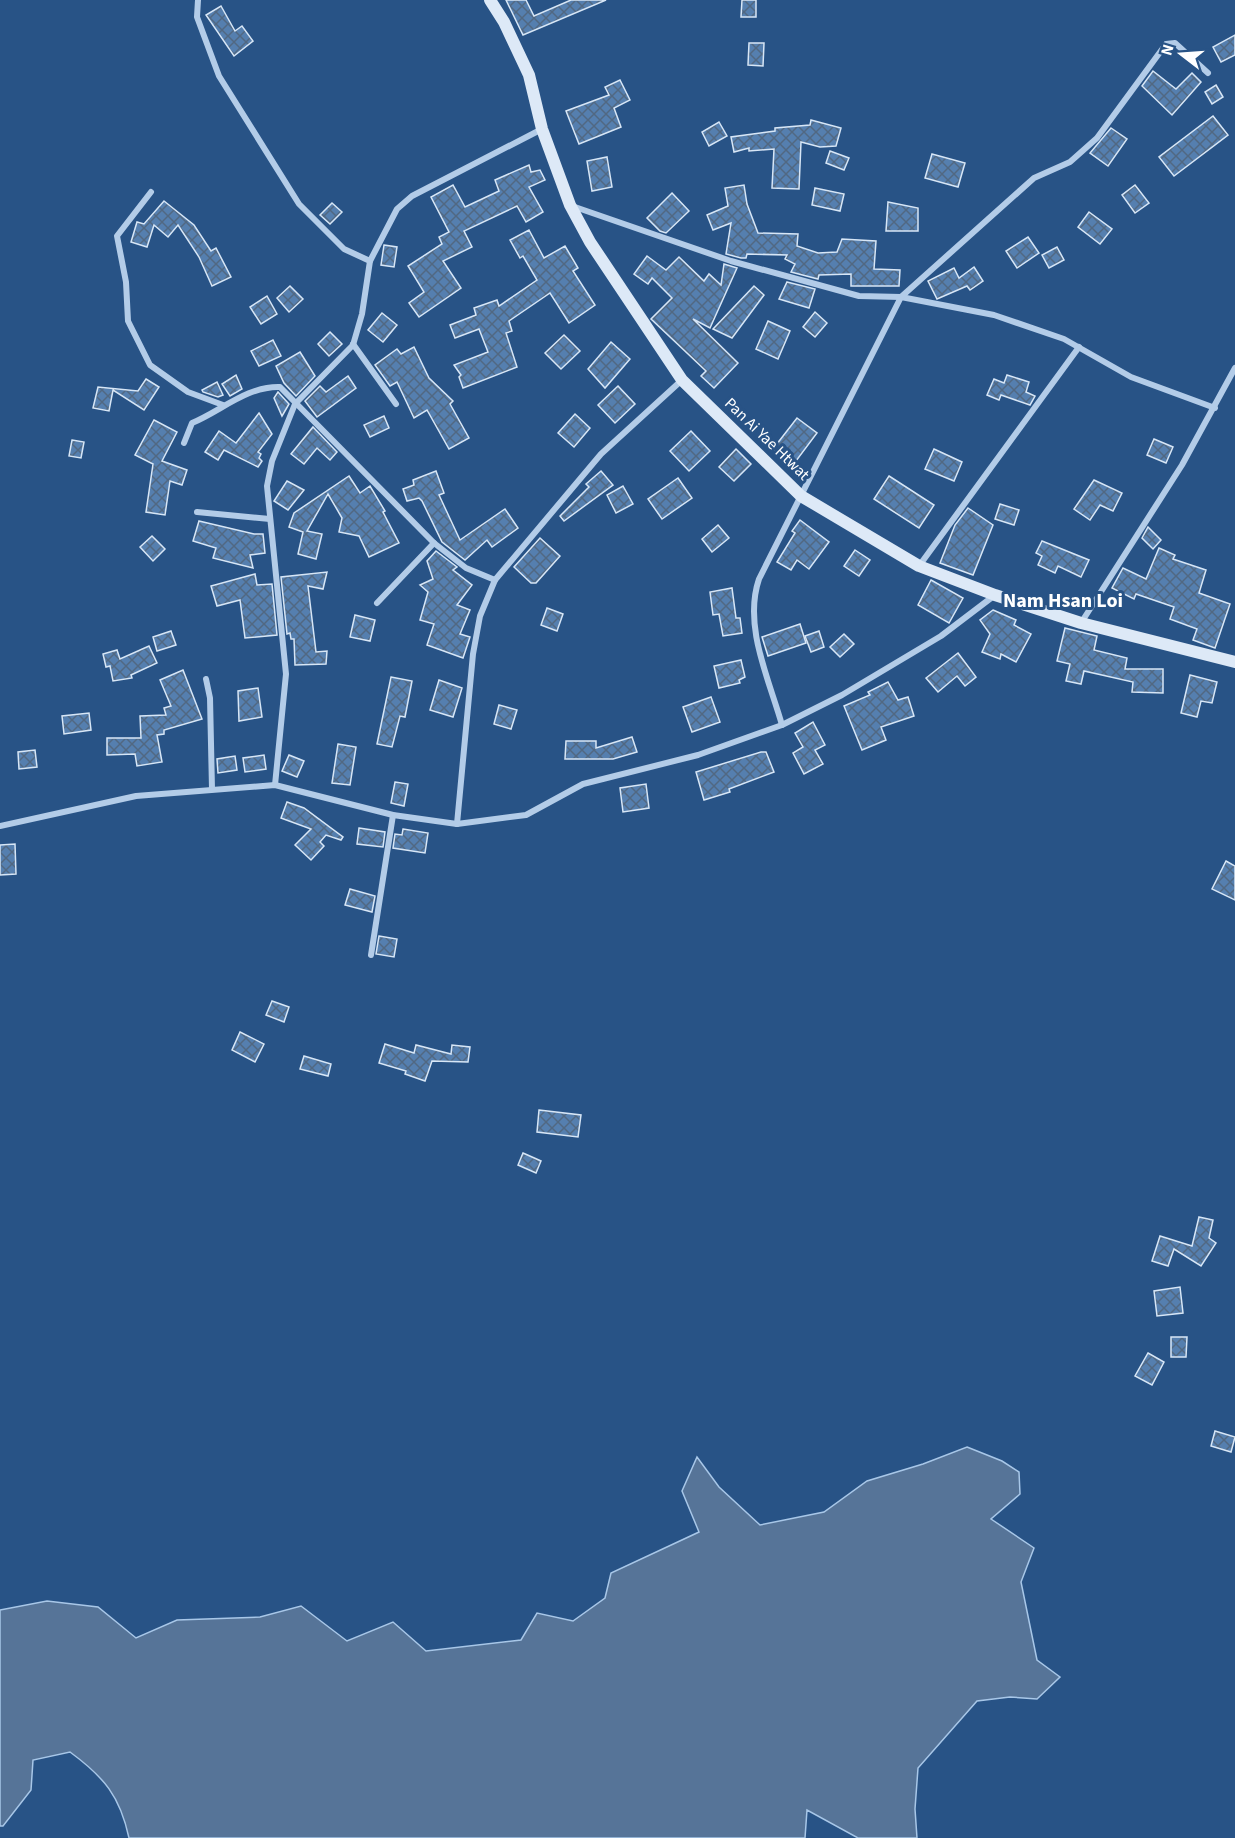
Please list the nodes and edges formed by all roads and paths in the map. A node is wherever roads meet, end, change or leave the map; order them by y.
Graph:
1 (198, 0) edge
2 (490, 0) edge
3 (1208, 73) dead end
4 (542, 129) junction
5 (151, 192) dead end
6 (570, 205) junction
7 (370, 261) junction
8 (900, 297) junction
9 (353, 344) junction
10 (1079, 347) junction
11 (1235, 368) edge
12 (682, 380) junction
13 (295, 404) junction
14 (396, 404) dead end
15 (223, 405) junction
16 (1215, 408) junction
17 (184, 443) dead end
18 (801, 496) junction
19 (197, 512) dead end
20 (270, 519) junction
21 (434, 543) junction
22 (919, 566) junction
23 (495, 580) junction
24 (995, 595) junction
25 (377, 603) dead end
26 (1081, 623) junction
27 (1235, 662) edge
28 (206, 679) dead end
29 (782, 725) junction
30 (275, 785) junction
31 (212, 789) junction
32 (393, 815) junction
33 (457, 824) junction
34 (0, 826) edge
35 (371, 955) dead end

1 - 7 street
2 - 4 street, Pan Ai Yae Htwat
3 - 8 street
4 - 6 street, Pan Ai Yae Htwat
4 - 7 street
5 - 15 street
6 - 8 street
6 - 12 street, Pan Ai Yae Htwat
7 - 9 street
8 - 10 street
8 - 18 street
9 - 13 street
9 - 14 street
10 - 16 street
10 - 22 street
11 - 16 street
12 - 18 street, Pan Ai Yae Htwat
12 - 23 street
13 - 15 street
13 - 20 street
13 - 21 street
15 - 17 street
16 - 26 street
18 - 22 street, Pan Ai Yae Htwat
18 - 29 street
19 - 20 street
20 - 30 street
21 - 23 street
21 - 25 street
22 - 24 street, Pan Ai Yae Htwat
23 - 33 street
24 - 26 street, Pan Ai Yae Htwat
24 - 29 street
26 - 27 street, Pan Ai Yae Htwat
28 - 31 street
29 - 33 street
30 - 31 street
30 - 32 street
31 - 34 street
32 - 33 street
32 - 35 street

